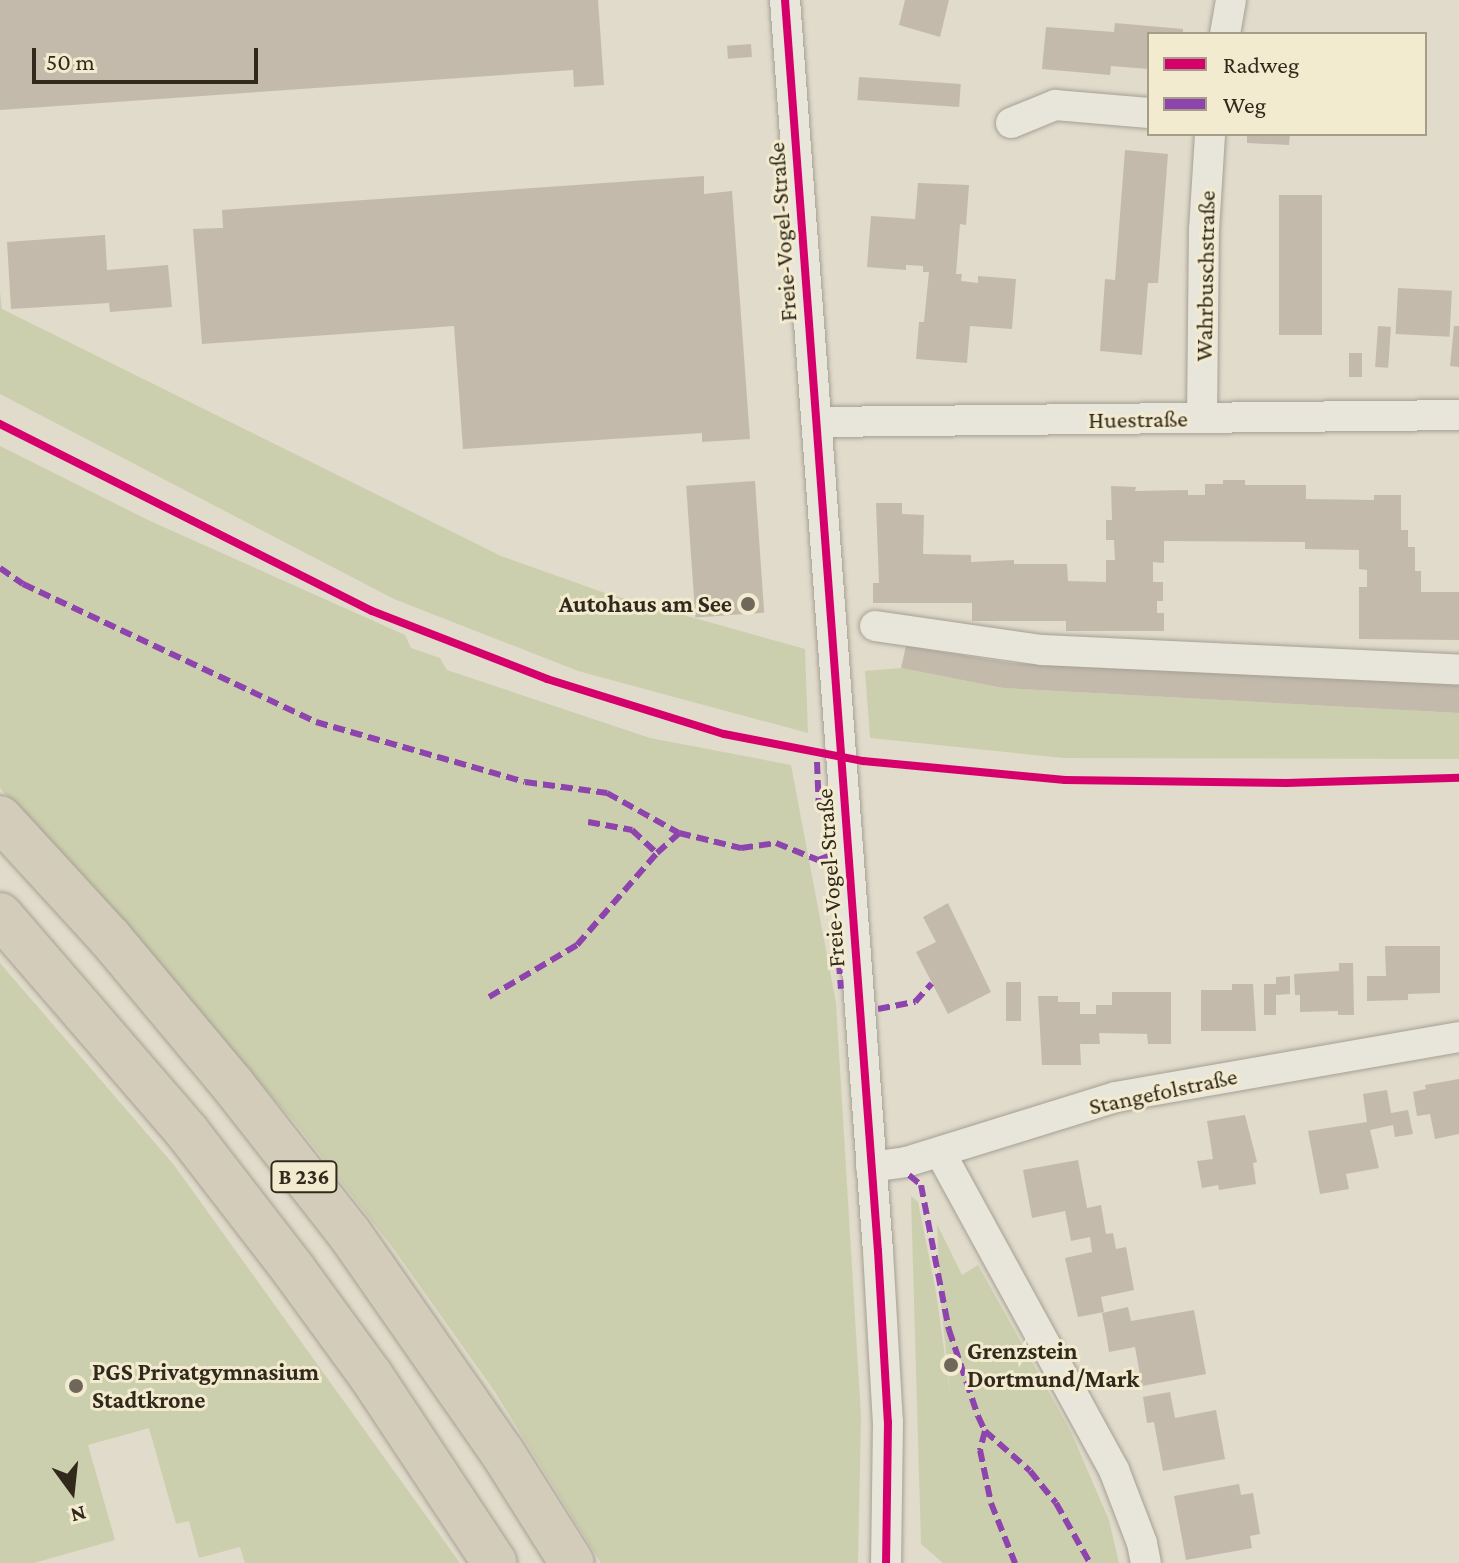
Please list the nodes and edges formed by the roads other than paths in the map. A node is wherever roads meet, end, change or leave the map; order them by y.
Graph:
1 (785, 0) edge
2 (1231, 0) edge
3 (1225, 32) edge
4 (1147, 113) edge
5 (1011, 123) dead end
6 (1210, 136) edge
7 (1459, 415) edge
8 (1202, 418) junction
9 (817, 422) junction
10 (875, 626) dead end
11 (1459, 670) edge
12 (0, 818) edge
13 (0, 915) edge
14 (1459, 1037) edge
15 (940, 1152) junction
16 (871, 1167) junction
17 (495, 1563) edge
18 (572, 1563) edge
19 (886, 1563) edge
20 (1146, 1563) edge

1 - 9 street, Freie-Vogel-Straße
2 - 3 street
4 - 5 street
6 - 8 street, Wahrbuschstraße
7 - 8 street, Huestraße
8 - 9 street, Huestraße
9 - 16 street, Freie-Vogel-Straße
10 - 11 street
12 - 18 highway, B 236
13 - 17 highway, B 236
14 - 15 street, Stangefolstraße
15 - 16 street, Stangefolstraße
15 - 20 street
16 - 19 street, Freie-Vogel-Straße

